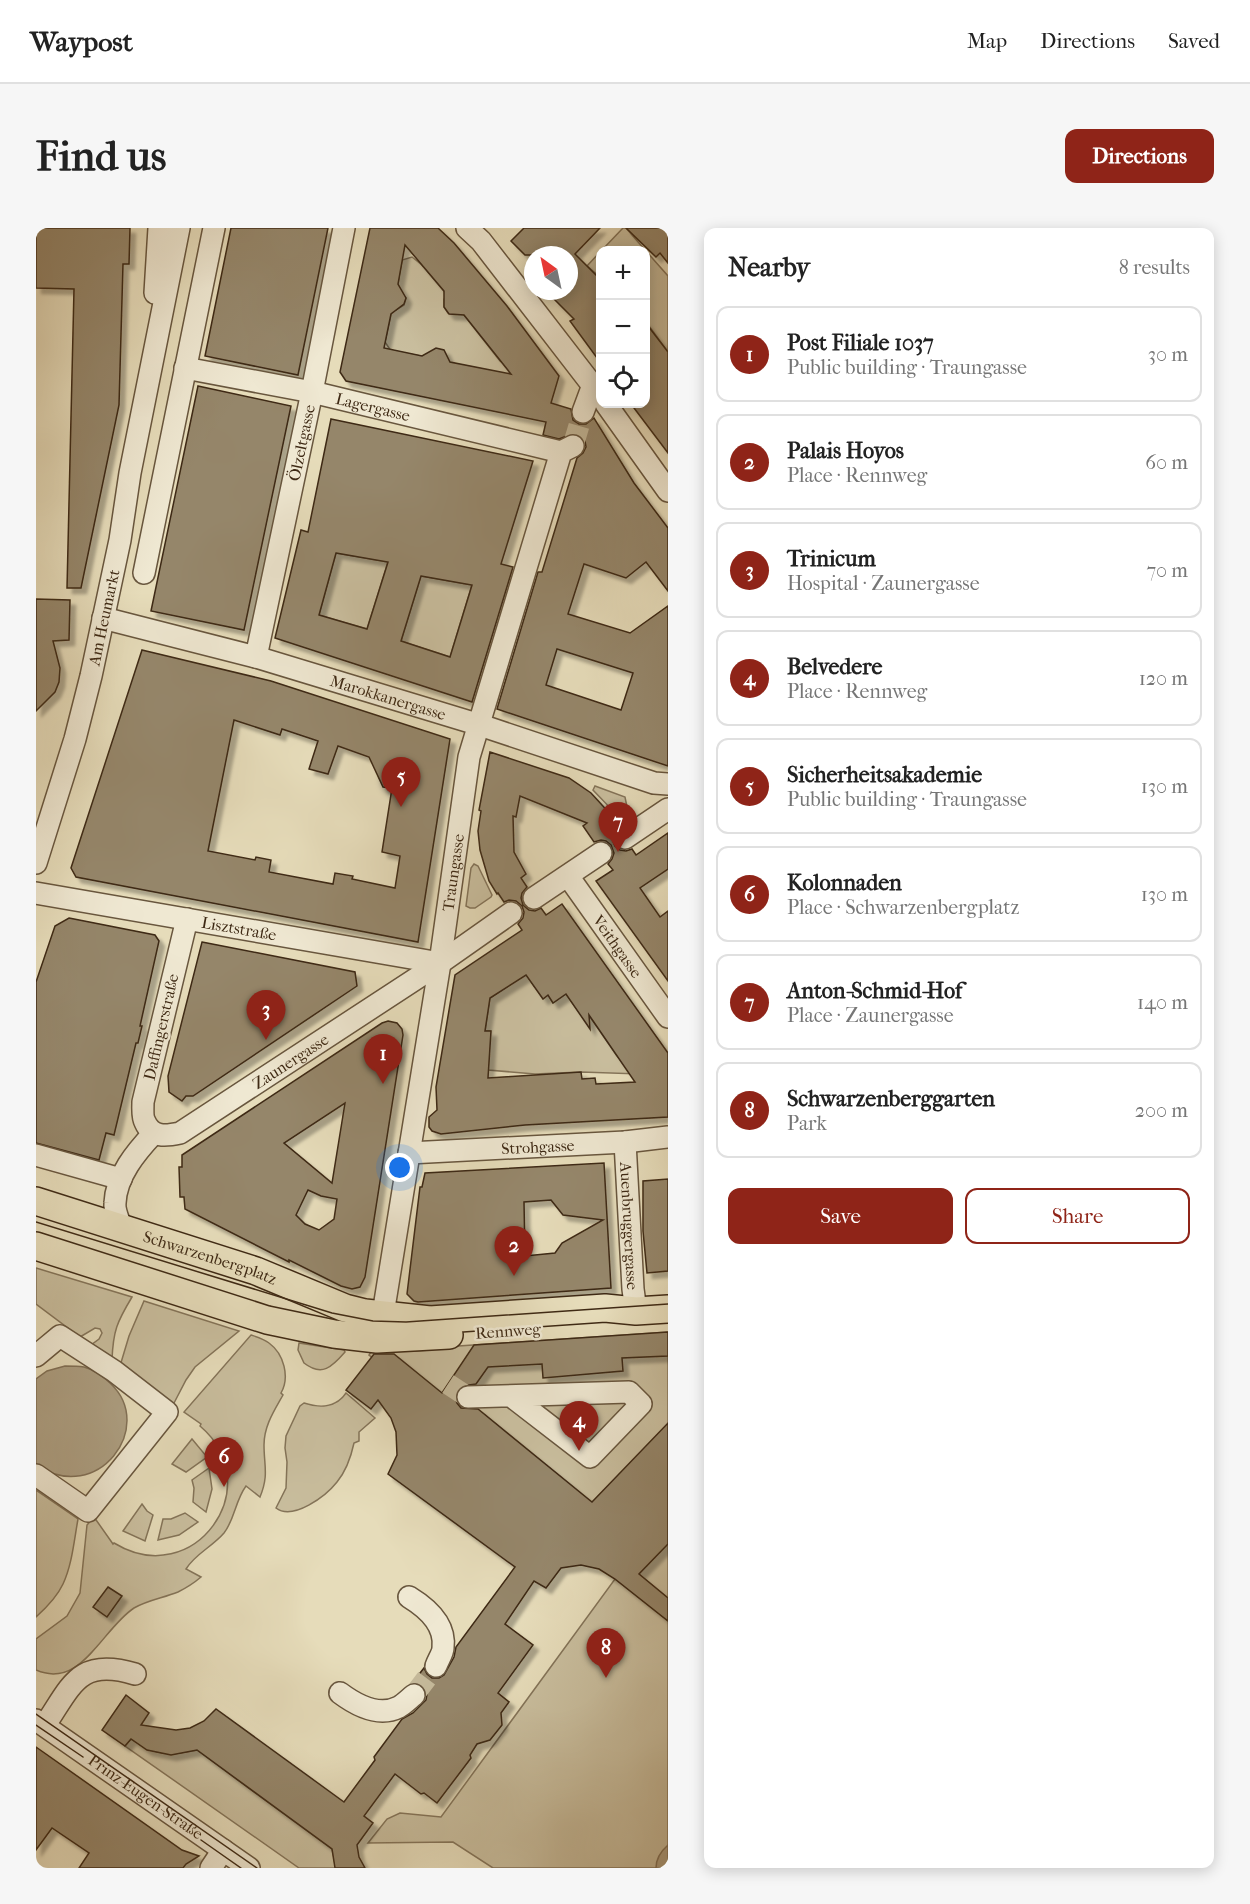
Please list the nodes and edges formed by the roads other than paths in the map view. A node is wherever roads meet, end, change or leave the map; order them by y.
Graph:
1 (159, 228) edge
2 (179, 228) edge
3 (214, 228) edge
4 (344, 228) edge
5 (480, 232) edge
6 (151, 365) junction
7 (185, 368) junction
8 (596, 389) edge
9 (312, 392) junction
10 (596, 392) edge
11 (609, 408) edge
12 (583, 412) tunnel mouth
13 (567, 449) joint
14 (668, 491) edge
15 (144, 573) dead end
16 (103, 618) junction
17 (256, 657) junction
18 (480, 725) junction
19 (668, 784) edge
20 (668, 809) edge
21 (625, 838) dead end
22 (602, 854) dead end
23 (36, 863) edge
24 (568, 876) junction
25 (36, 893) edge
26 (534, 898) dead end
27 (511, 914) dead end
28 (186, 919) junction
29 (440, 963) junction
30 (668, 1017) edge
31 (154, 1133) junction
32 (668, 1137) edge
33 (625, 1142) junction
34 (409, 1153) junction
35 (36, 1155) edge
36 (121, 1179) junction
37 (36, 1201) edge
38 (121, 1227) junction
39 (36, 1246) edge
40 (668, 1309) edge
41 (636, 1311) junction
42 (380, 1326) junction
43 (36, 1356) edge
44 (511, 1396) junction
45 (468, 1397) tunnel mouth
46 (36, 1474) edge
47 (410, 1597) dead end
48 (436, 1666) tunnel mouth
49 (135, 1674) dead end
50 (340, 1693) dead end
51 (414, 1695) tunnel mouth
52 (40, 1718) edge
53 (223, 1850) junction
54 (211, 1868) edge
55 (249, 1868) edge

1 - 6 street, Am Heumarkt
2 - 6 street, Am Heumarkt
3 - 7 street, Am Heumarkt
4 - 9 street, Ölzeltgasse
5 - 8 street
6 - 16 street, Am Heumarkt
7 - 9 street, Lagergasse
7 - 15 street, Am Heumarkt
9 - 13 street, Lagergasse
9 - 17 street, Ölzeltgasse
10 - 12 street
11 - 14 street
13 - 18 street, Traungasse
16 - 17 street, Marokkanergasse
16 - 23 street, Am Heumarkt
17 - 18 street, Marokkanergasse
18 - 19 street, Marokkanergasse
18 - 29 street, Traungasse
20 - 21 street
22 - 24 street
24 - 26 street
24 - 30 street, Veithgasse
25 - 28 street, Lisztstraße
27 - 29 street, Zaunergasse
28 - 29 street, Lisztstraße
28 - 31 street, Daffingerstraße
29 - 31 street, Zaunergasse
29 - 34 street, Traungasse
31 - 36 street
32 - 33 street, Strohgasse
33 - 34 street, Strohgasse
33 - 41 street, Auenbruggergasse
34 - 42 street, Traungasse
35 - 36 street
36 - 38 street
37 - 38 main road, Schwarzenbergplatz
38 - 42 main road, Schwarzenbergplatz
39 - 42 main road
40 - 41 main road, Rennweg
41 - 42 main road, Rennweg
41 - 42 main road, Rennweg
43 - 46 street
44 - 44 street
44 - 45 street
47 - 48 street
49 - 52 street
50 - 51 street
52 - 53 street, Prinz-Eugen-Straße
53 - 54 street
53 - 55 street, Prinz-Eugen-Straße

